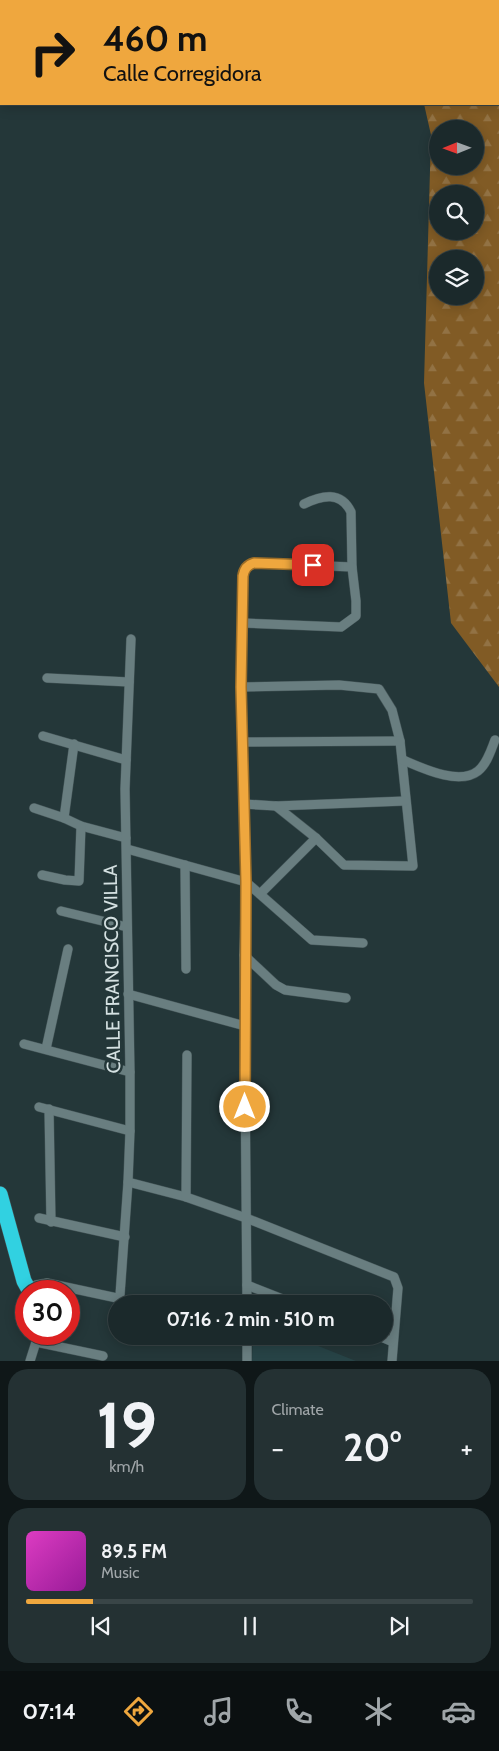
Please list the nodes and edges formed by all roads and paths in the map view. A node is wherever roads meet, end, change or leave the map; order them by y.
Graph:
1 (304, 504) dead end
2 (352, 567) junction
3 (243, 623) junction
4 (131, 639) dead end
5 (47, 678) dead end
6 (129, 682) junction
7 (241, 687) junction
8 (43, 736) dead end
9 (495, 740) dead end
10 (400, 741) junction
11 (244, 742) junction
12 (74, 744) junction
13 (126, 760) junction
14 (402, 760) junction
15 (405, 802) junction
16 (244, 804) junction
17 (276, 806) junction
18 (34, 808) dead end
19 (64, 818) junction
20 (81, 826) junction
21 (126, 838) junction
22 (316, 838) junction
23 (127, 849) junction
24 (185, 865) junction
25 (42, 875) dead end
26 (246, 882) junction
27 (260, 894) junction
28 (61, 911) dead end
29 (128, 927) junction
30 (363, 943) dead end
31 (68, 949) dead end
32 (244, 955) junction
33 (186, 969) dead end
34 (128, 994) junction
35 (346, 998) dead end
36 (245, 1026) junction
37 (24, 1044) dead end
38 (46, 1049) junction
39 (187, 1055) dead end
40 (130, 1072) junction
41 (39, 1107) dead end
42 (49, 1109) junction
43 (130, 1131) junction
44 (128, 1182) junction
45 (0, 1194) edge
46 (186, 1197) junction
47 (38, 1218) dead end
48 (246, 1218) junction
49 (50, 1222) junction
50 (125, 1236) junction
51 (24, 1280) edge
52 (247, 1285) junction
53 (80, 1289) edge
54 (247, 1295) edge
55 (272, 1295) edge
56 (393, 1342) edge
57 (33, 1345) edge
58 (61, 1345) edge
59 (247, 1345) edge
60 (393, 1345) edge
61 (103, 1356) dead end
62 (30, 1361) edge
63 (247, 1361) edge
64 (392, 1361) edge

1 - 2 street
2 - 3 street
2 - 3 street
3 - 7 street
4 - 6 street, CALLE FRANCISCO VILLA
5 - 6 street
6 - 13 street, CALLE FRANCISCO VILLA
7 - 10 street
7 - 11 street
8 - 12 street
9 - 14 street
10 - 11 street
10 - 14 street
11 - 16 street
12 - 13 street
12 - 19 street
13 - 21 street, CALLE FRANCISCO VILLA
14 - 15 street
15 - 17 street
15 - 22 street
16 - 17 street
16 - 26 street
17 - 22 street
18 - 19 street
19 - 20 street
20 - 21 street
20 - 25 street
21 - 23 street, CALLE FRANCISCO VILLA
22 - 27 street
23 - 24 street
23 - 29 street, CALLE FRANCISCO VILLA
24 - 26 street
24 - 33 street
26 - 27 street
26 - 32 street
27 - 30 street
28 - 29 street
29 - 34 street, CALLE FRANCISCO VILLA
31 - 38 street
32 - 35 street
32 - 36 street
34 - 36 street
34 - 40 street, CALLE FRANCISCO VILLA
36 - 48 street
37 - 38 street
38 - 40 street
39 - 46 street
40 - 43 street, CALLE FRANCISCO VILLA
41 - 42 street
42 - 43 street
42 - 49 street
43 - 44 street, CALLE FRANCISCO VILLA
44 - 46 street
44 - 50 street, CALLE FRANCISCO VILLA
45 - 51 highway
46 - 48 street
47 - 49 street
48 - 52 street
48 - 56 street
49 - 50 street
50 - 53 street, CALLE FRANCISCO VILLA
52 - 54 street
52 - 55 street
57 - 62 street
58 - 61 street
59 - 63 street
60 - 64 street

